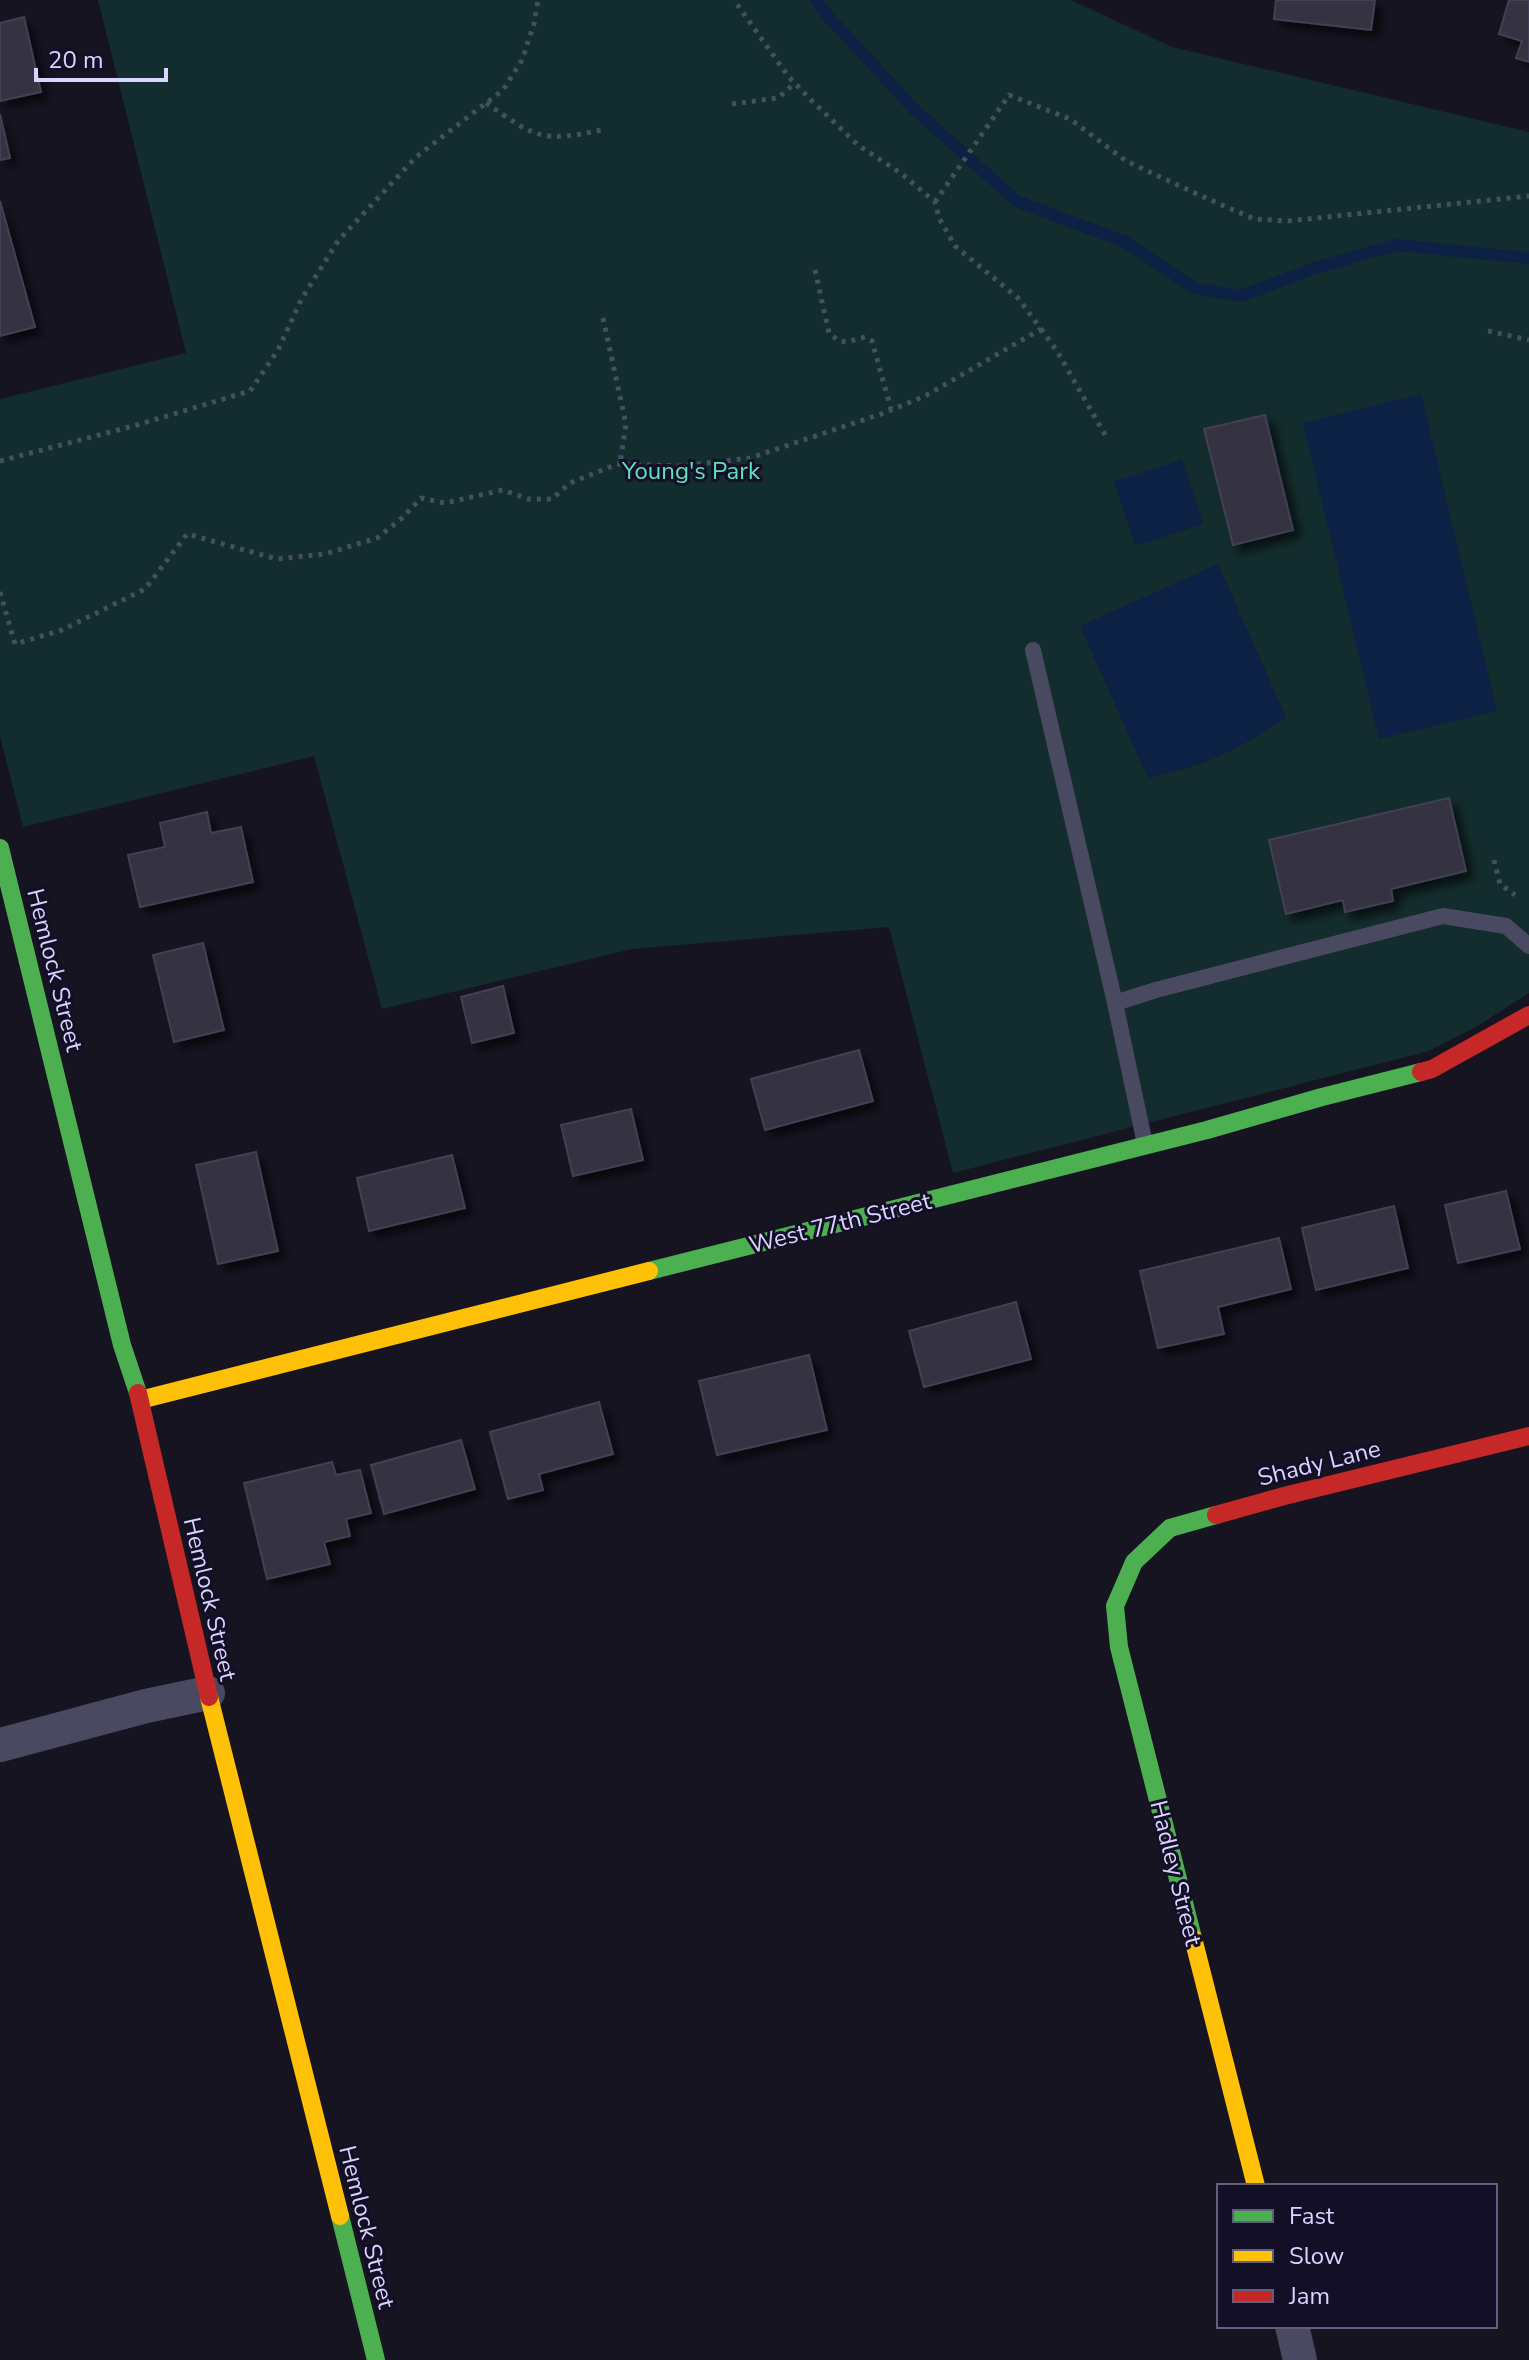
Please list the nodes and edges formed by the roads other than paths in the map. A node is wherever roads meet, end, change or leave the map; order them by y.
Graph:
1 (1033, 650) dead end
2 (0, 848) edge
3 (1529, 946) edge
4 (1115, 1003) junction
5 (1529, 1015) edge
6 (1145, 1146) junction
7 (140, 1400) junction
8 (1529, 1436) edge
9 (1134, 1562) joint
10 (208, 1693) junction
11 (0, 1745) edge
12 (1255, 2184) edge
13 (1292, 2328) edge
14 (376, 2360) edge
15 (1300, 2360) edge

1 - 4 lane
2 - 7 street, Hemlock Street
3 - 4 lane
4 - 6 lane
5 - 6 street, West 77th Street
6 - 7 street, West 77th Street
7 - 10 street, Hemlock Street
8 - 9 street, Shady Lane
9 - 12 street, Hadley Street
10 - 11 street
10 - 14 street, Hemlock Street
13 - 15 street

